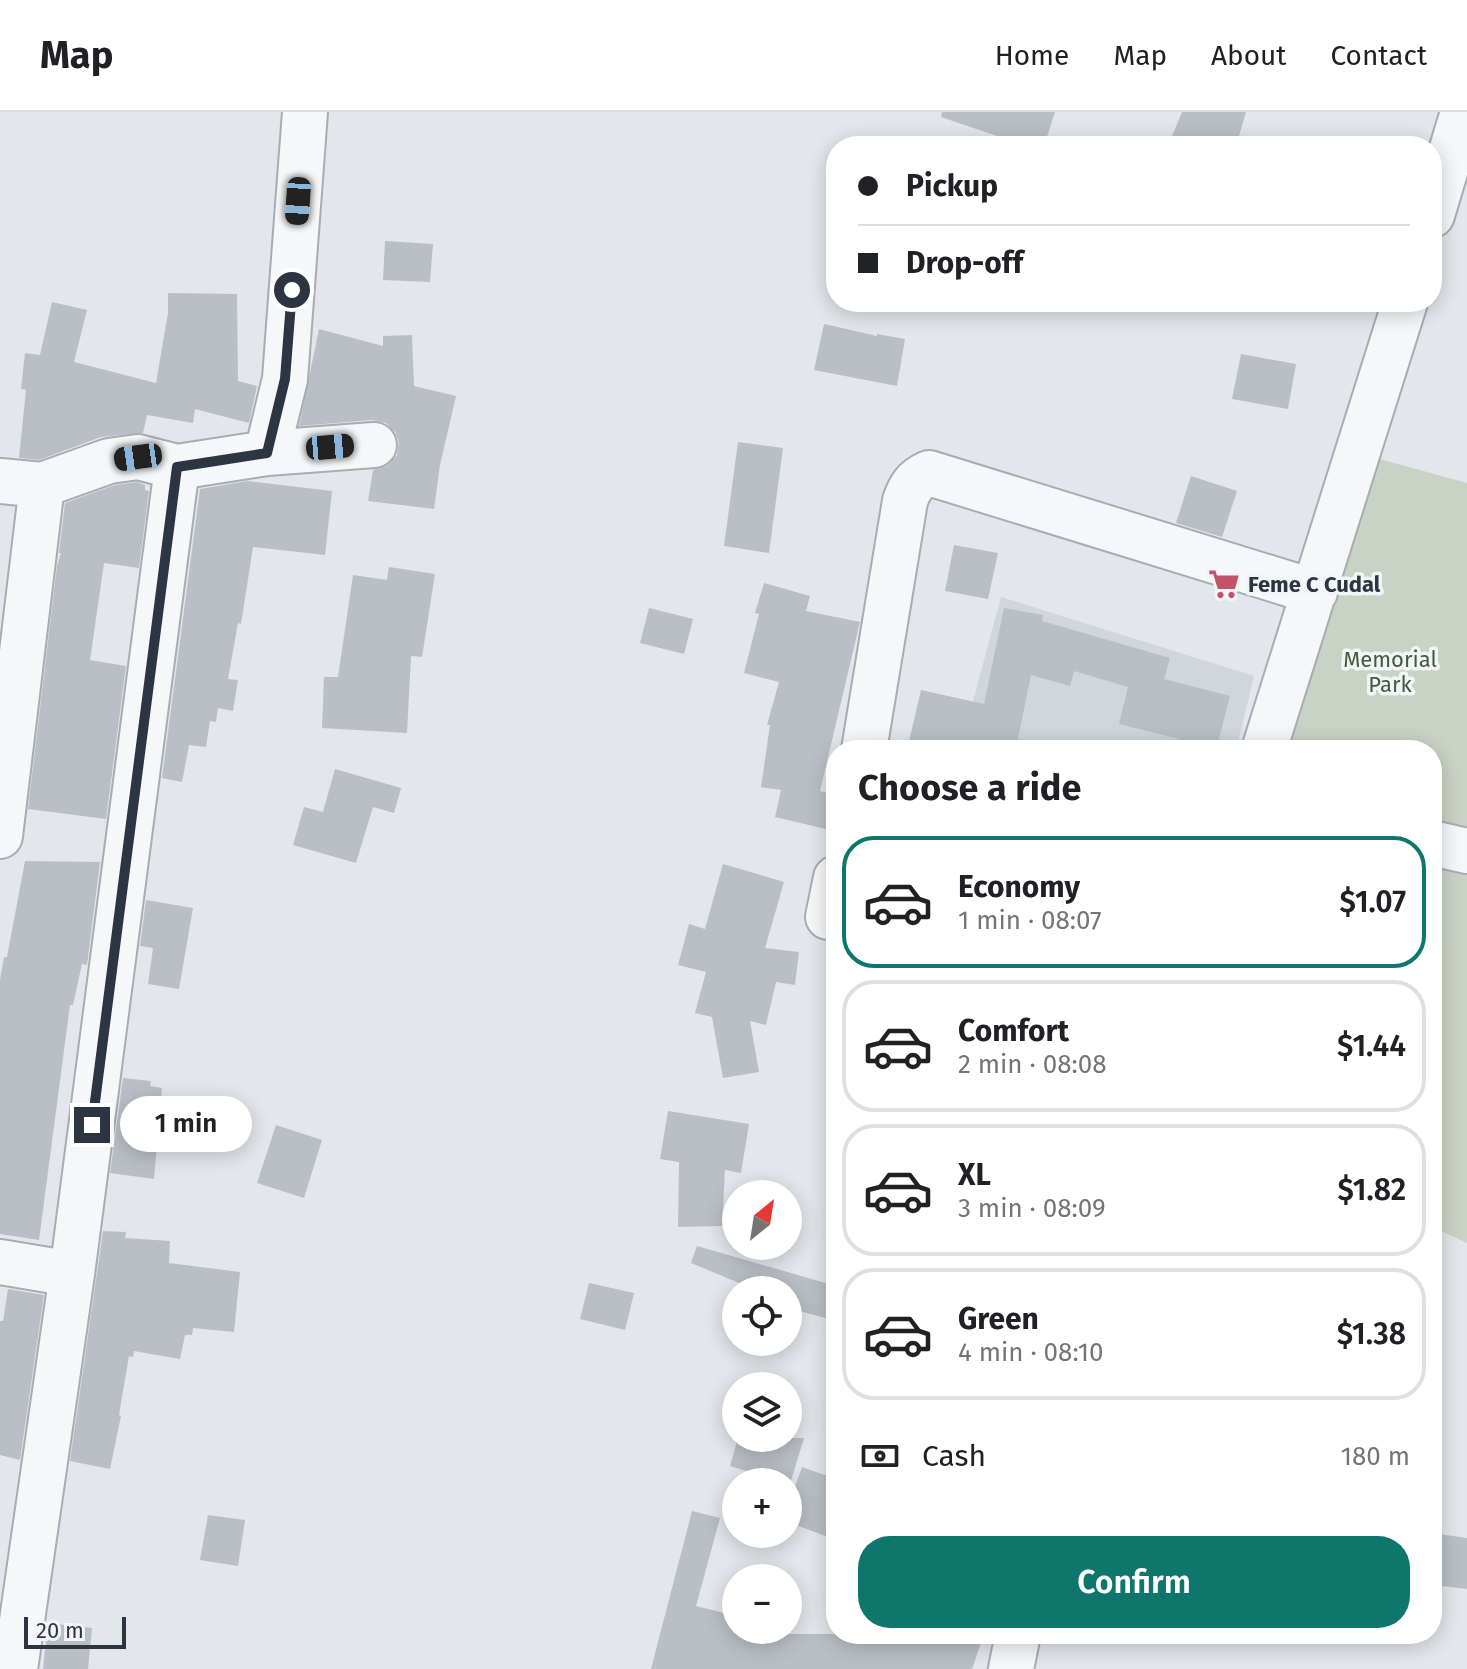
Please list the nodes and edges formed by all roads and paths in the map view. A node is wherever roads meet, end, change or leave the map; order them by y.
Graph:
1 (305, 112) edge
2 (1463, 112) edge
3 (1442, 182) edge
4 (1402, 312) edge
5 (374, 445) dead end
6 (267, 453) junction
7 (177, 467) junction
8 (21, 483) edge
9 (1315, 592) junction
10 (866, 740) edge
11 (1267, 740) edge
12 (0, 836) edge
13 (1442, 845) edge
14 (1467, 851) edge
15 (0, 1262) edge
16 (72, 1274) junction
17 (1016, 1644) edge
18 (15, 1669) edge
19 (1011, 1669) edge

1 - 6 street
2 - 3 street
4 - 9 street
5 - 6 street
6 - 7 street
7 - 8 street
7 - 16 street
8 - 12 street
9 - 10 street
9 - 11 street
13 - 14 street
15 - 16 street
16 - 18 street
17 - 19 street

